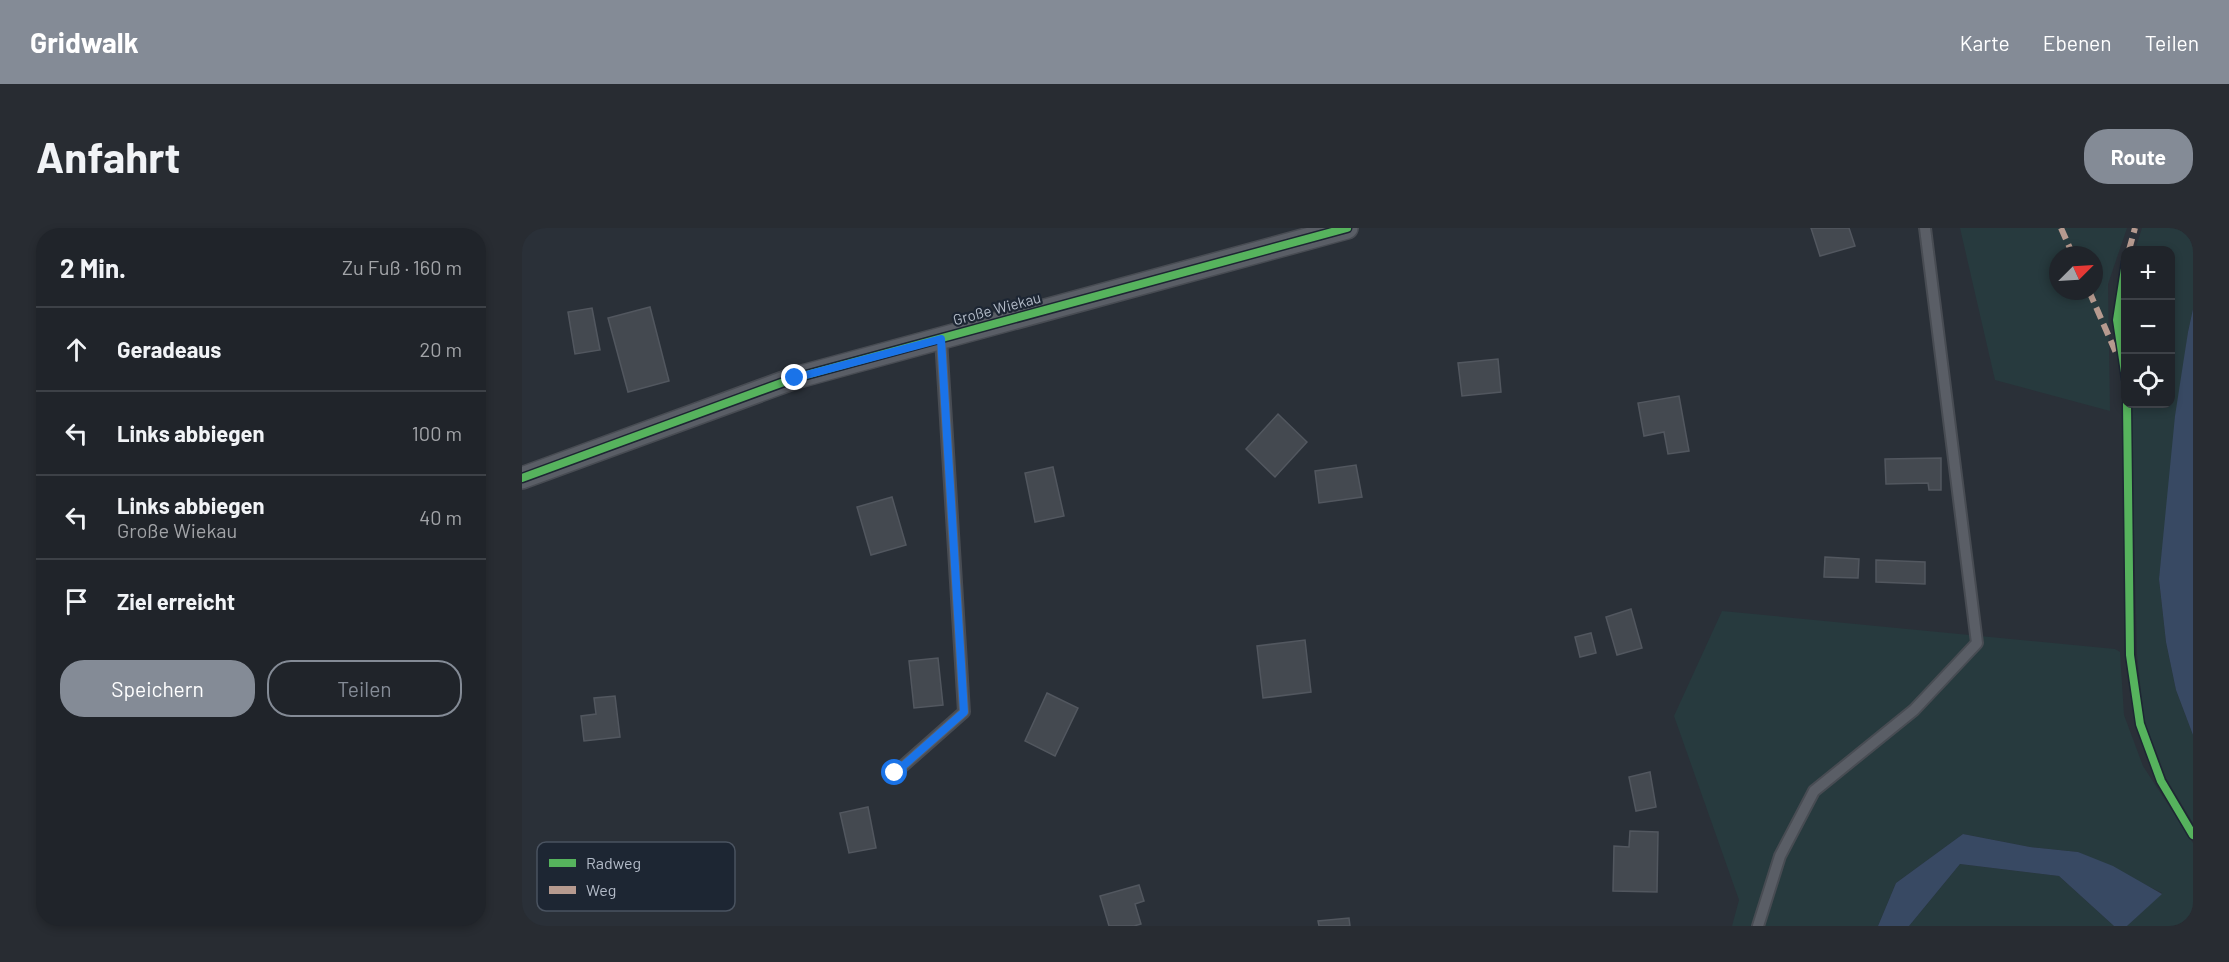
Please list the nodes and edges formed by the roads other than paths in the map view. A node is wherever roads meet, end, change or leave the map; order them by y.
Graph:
1 (1347, 228) edge
2 (1925, 228) edge
3 (941, 339) junction
4 (522, 478) edge
5 (895, 773) dead end
6 (1758, 926) edge

1 - 3 street, Große Wiekau
2 - 6 lane
3 - 4 street, Große Wiekau
3 - 5 lane

